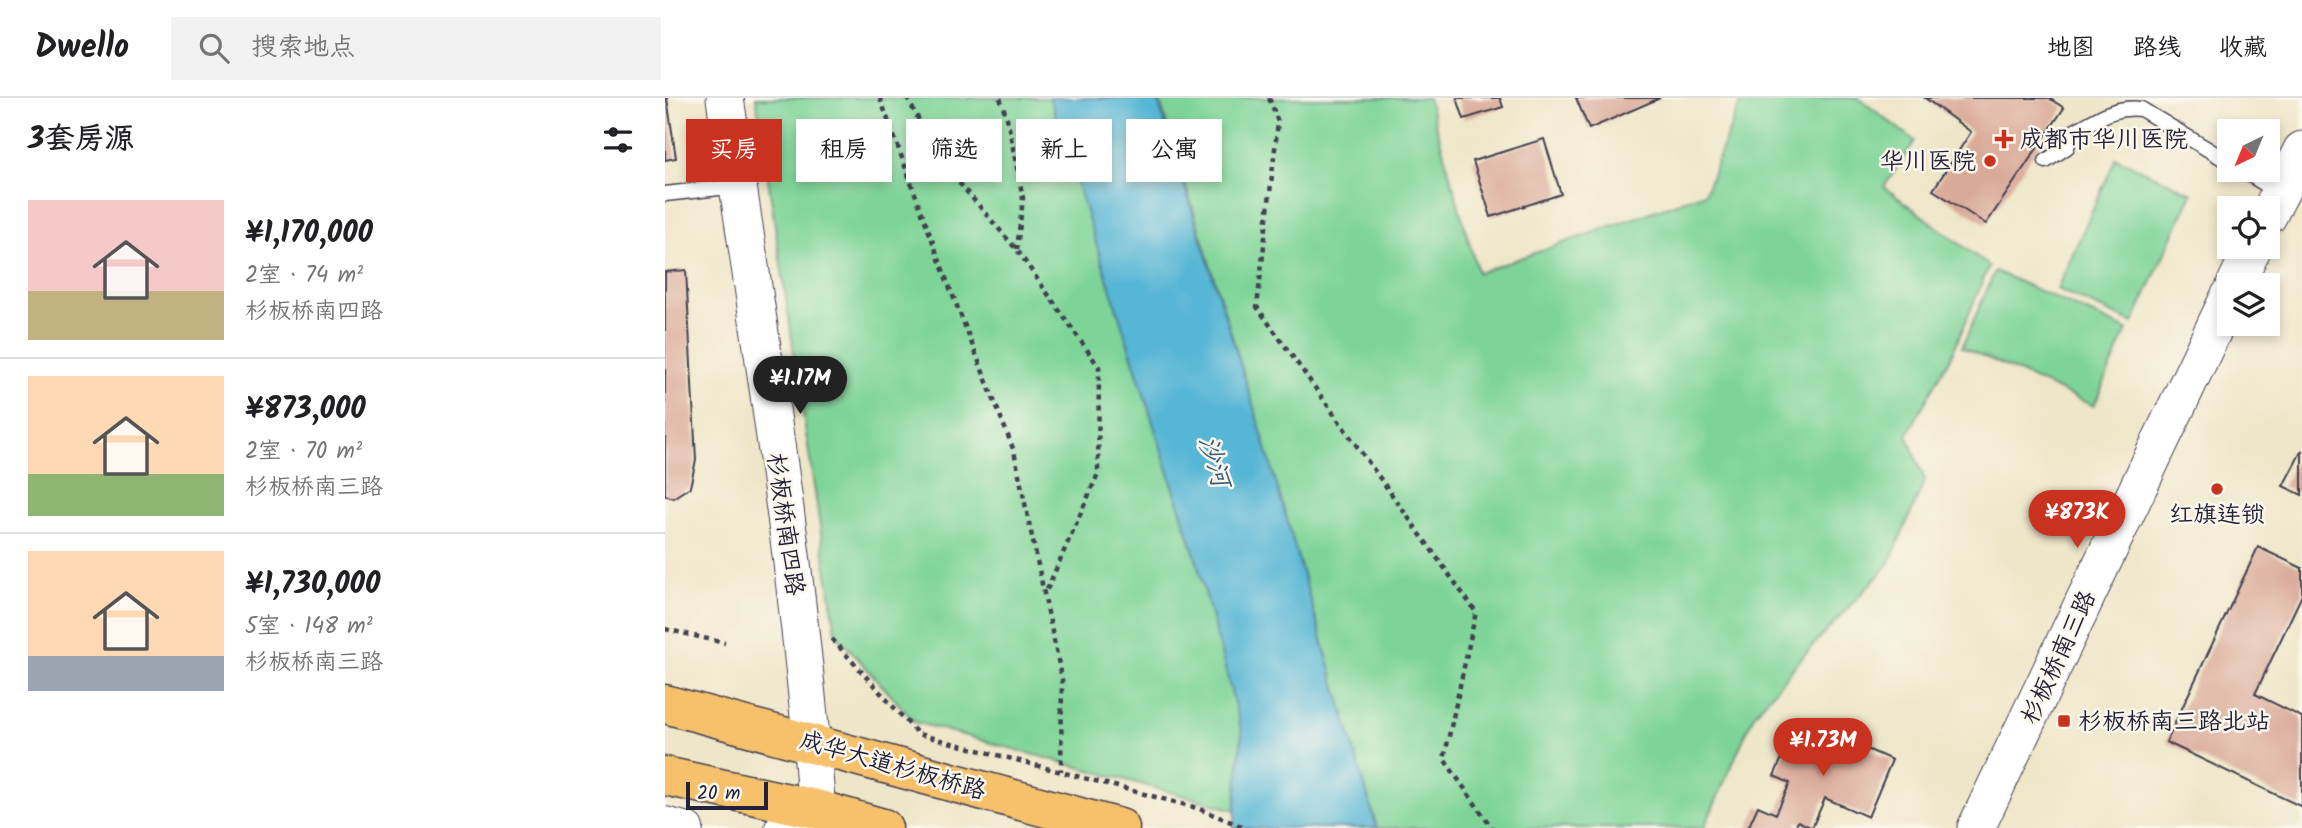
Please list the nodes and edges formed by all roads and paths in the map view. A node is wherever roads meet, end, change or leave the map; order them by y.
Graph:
1 (725, 98) edge
2 (880, 98) edge
3 (907, 98) edge
4 (1000, 98) edge
5 (1269, 98) edge
6 (2302, 150) edge
7 (2217, 155) edge
8 (2046, 161) dead end
9 (2256, 182) edge
10 (738, 186) junction
11 (665, 194) edge
12 (2283, 204) edge
13 (1017, 250) junction
14 (2217, 322) edge
15 (1044, 595) junction
16 (665, 629) edge
17 (832, 638) dead end
18 (725, 643) dead end
19 (665, 704) edge
20 (811, 742) junction
21 (1061, 771) junction
22 (665, 776) edge
23 (817, 818) edge
24 (665, 822) edge
25 (688, 828) edge
26 (780, 828) edge
27 (883, 828) edge
28 (1120, 828) edge
29 (1246, 828) edge
30 (1492, 828) edge
31 (1976, 828) edge

1 - 10 street, 杉板桥南四路
2 - 15 path
3 - 13 path
4 - 13 path
5 - 30 path
6 - 12 street
7 - 8 lane
9 - 12 lane
10 - 11 lane
10 - 20 street, 杉板桥南四路
13 - 15 path
14 - 31 street, 杉板桥南三路
15 - 21 path
16 - 18 path
17 - 21 path
19 - 20 main road, 成华大道杉板桥路
20 - 23 street, 杉板桥南四路
20 - 28 main road, 成华大道杉板桥路
21 - 29 path
22 - 23 main road
23 - 26 street
23 - 27 main road
24 - 25 street

